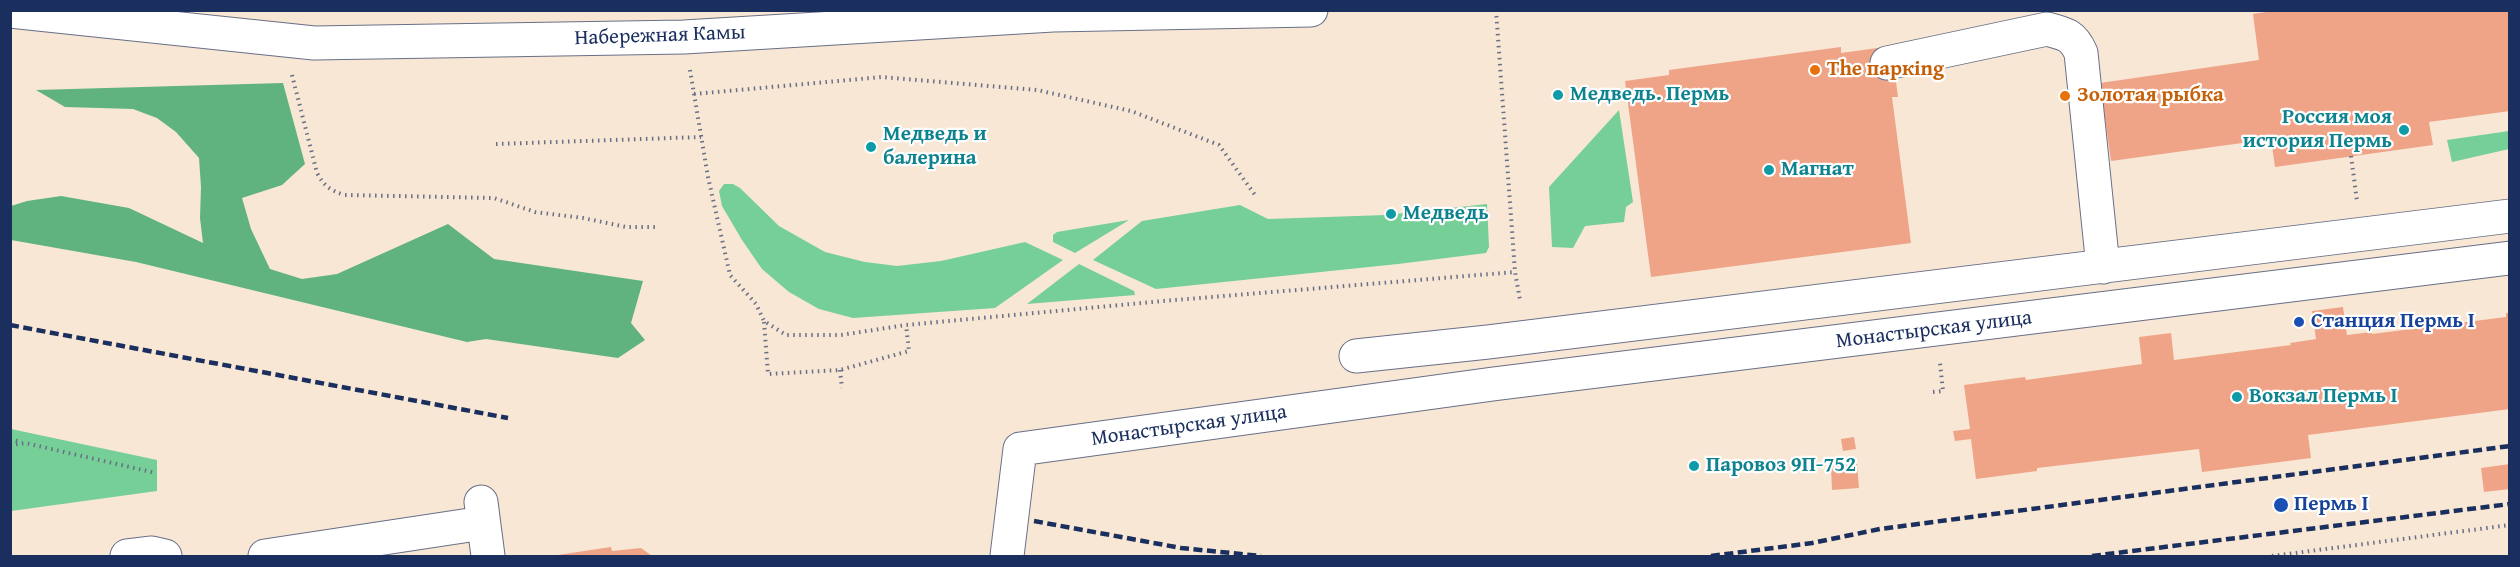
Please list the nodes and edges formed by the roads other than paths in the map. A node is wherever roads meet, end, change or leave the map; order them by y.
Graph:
1 (1311, 10) edge
2 (2076, 10) edge
3 (10, 11) edge
4 (2081, 53) junction
5 (1887, 63) dead end
6 (2510, 216) edge
7 (2510, 258) edge
8 (2103, 267) junction
9 (1488, 342) junction
10 (1356, 356) dead end
11 (1358, 403) junction
12 (265, 556) edge
13 (488, 556) edge
14 (1007, 556) edge

1 - 3 street, Набережная Камы
2 - 4 street
4 - 5 street
4 - 8 street
6 - 8 street, Монастырская улица
7 - 11 street, Монастырская улица
8 - 9 street, Монастырская улица
9 - 10 street, Монастырская улица
9 - 11 street, Монастырская улица
11 - 14 street, Монастырская улица
12 - 13 street

